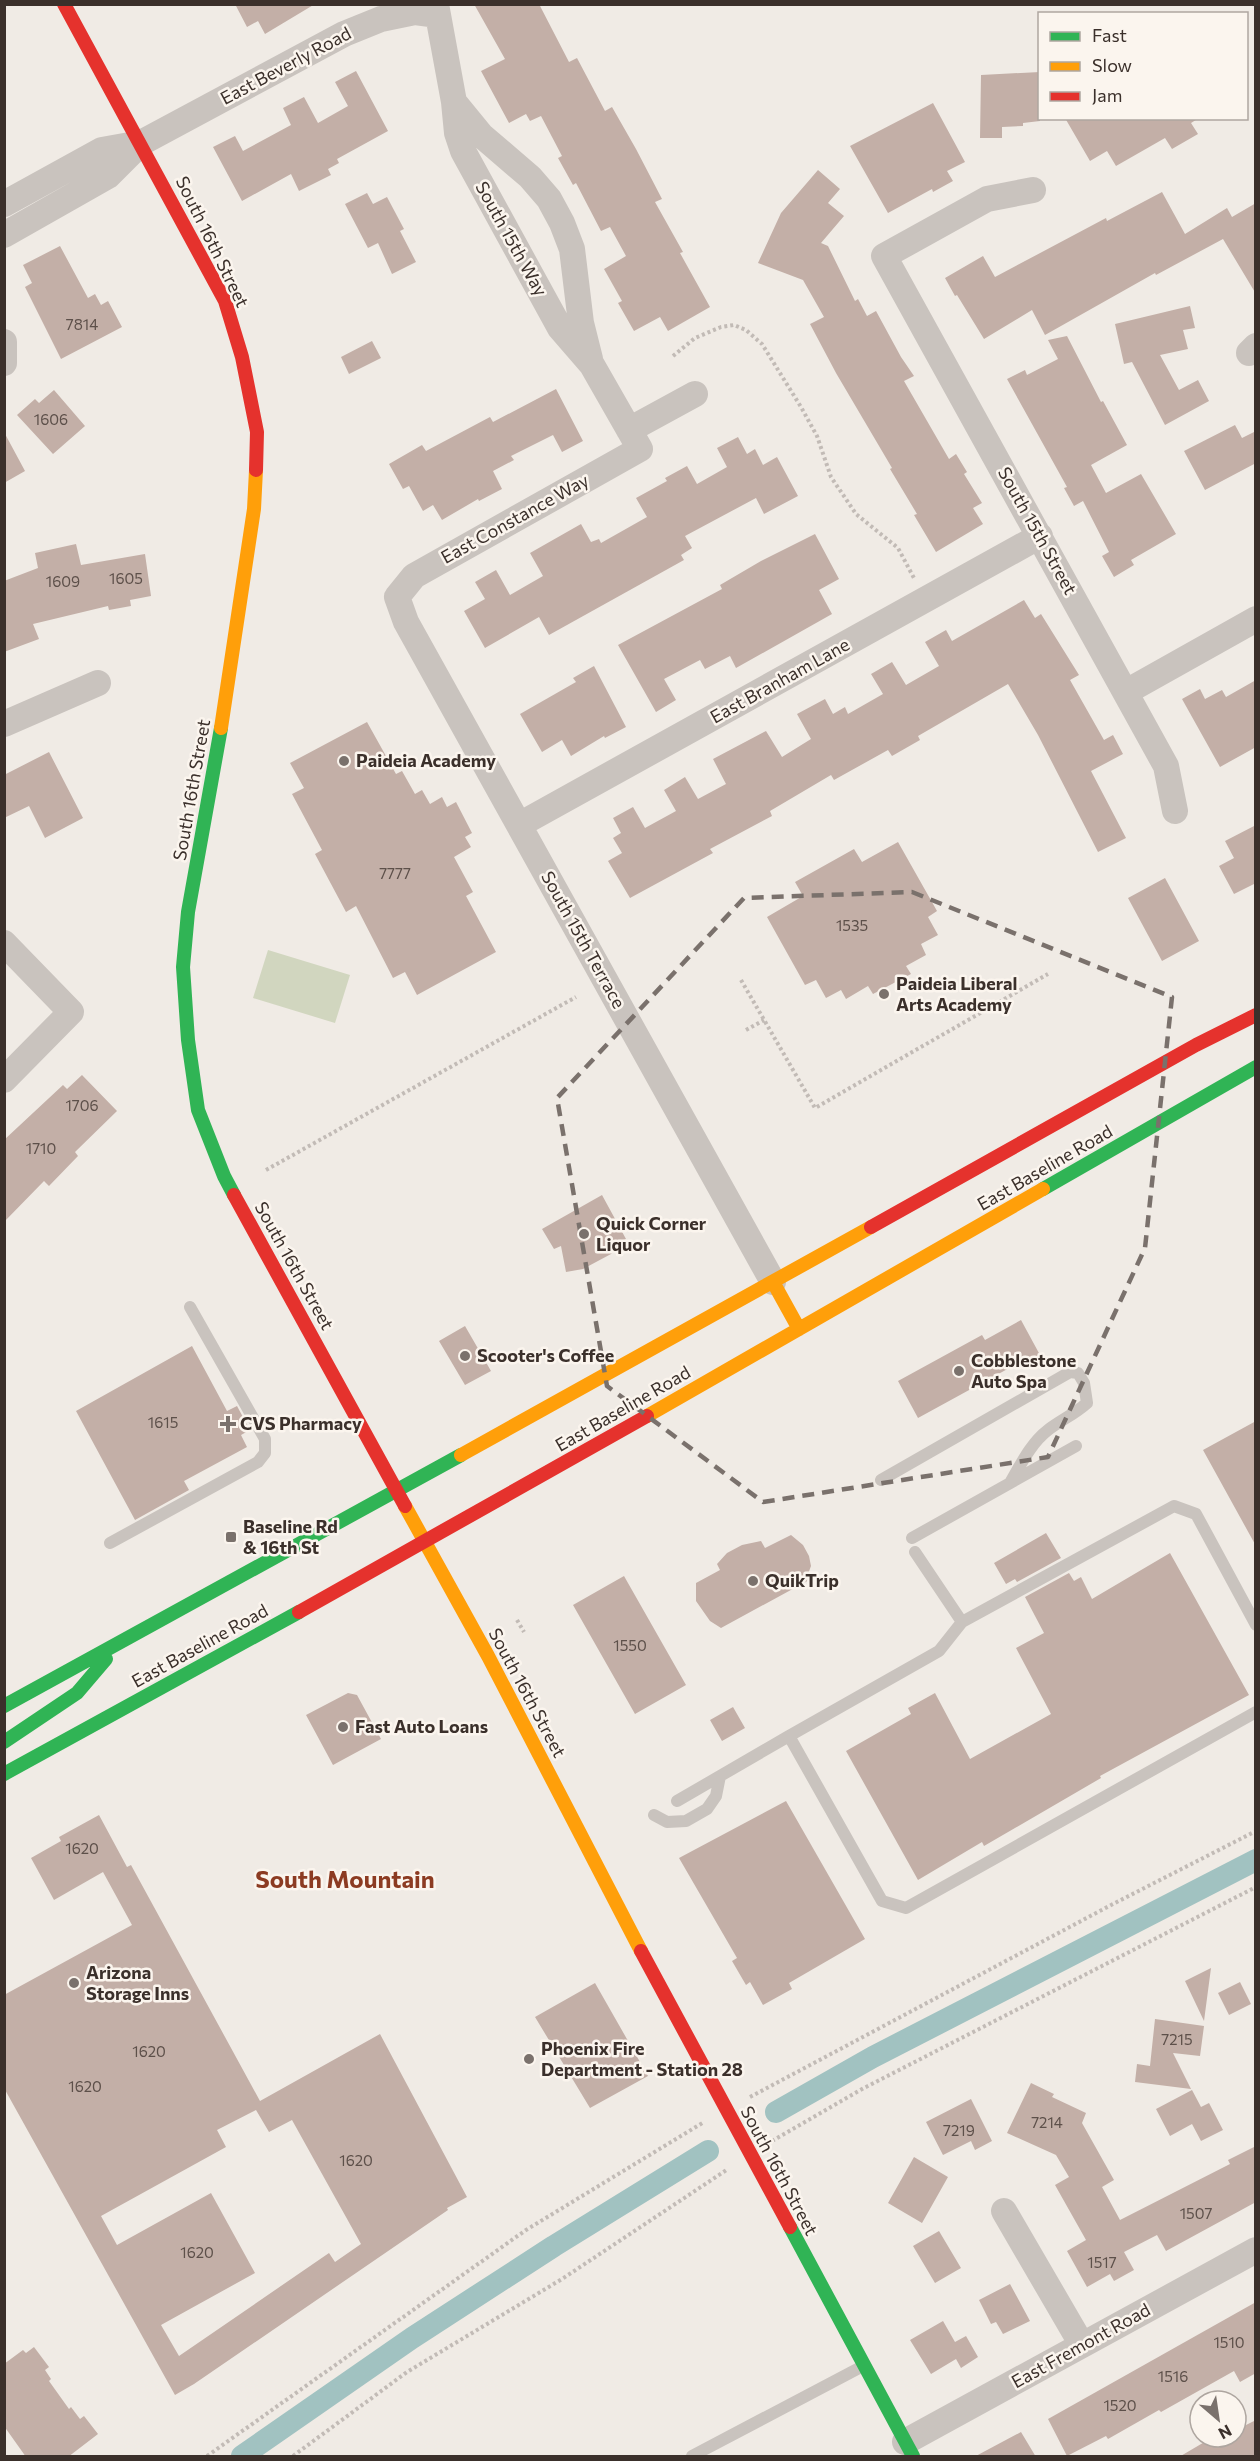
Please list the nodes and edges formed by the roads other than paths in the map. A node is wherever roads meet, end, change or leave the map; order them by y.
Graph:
1 (64, 4) edge
2 (437, 10) edge
3 (454, 102) junction
4 (141, 143) junction
5 (1033, 190) dead end
6 (4, 204) edge
7 (4, 235) edge
8 (592, 365) junction
9 (695, 394) dead end
10 (635, 440) junction
11 (1040, 536) junction
12 (397, 597) joint
13 (1256, 619) edge
14 (98, 683) dead end
15 (1126, 692) junction
16 (4, 724) edge
17 (1175, 811) dead end
18 (519, 825) junction
19 (4, 943) edge
20 (1256, 1015) edge
21 (1256, 1067) edge
22 (4, 1080) edge
23 (773, 1282) junction
24 (190, 1307) dead end
25 (799, 1329) junction
26 (1076, 1446) dead end
27 (880, 1480) dead end
28 (1010, 1483) junction
29 (396, 1491) junction
30 (912, 1538) dead end
31 (425, 1543) junction
32 (110, 1544) dead end
33 (915, 1552) dead end
34 (962, 1622) junction
35 (1256, 1625) edge
36 (119, 1644) junction
37 (4, 1706) edge
38 (1256, 1713) edge
39 (789, 1736) junction
40 (4, 1743) edge
41 (4, 1773) edge
42 (720, 1776) junction
43 (677, 1801) dead end
44 (654, 1815) dead end
45 (1004, 2211) dead end
46 (1256, 2250) edge
47 (1082, 2345) junction
48 (864, 2366) junction
49 (909, 2449) edge
50 (692, 2457) edge

1 - 4 main road, South 16th Street
2 - 3 street, South 15th Way
2 - 4 street, East Beverly Road
3 - 8 street, South 15th Way
3 - 8 street, South 15th Way
4 - 6 street, East Beverly Road
4 - 7 street, East Beverly Road
4 - 29 main road, South 16th Street
5 - 11 street, South 15th Street
8 - 10 street, South 15th Way
9 - 10 street, East Constance Way
10 - 12 street, East Constance Way
11 - 15 street, South 15th Street
11 - 18 street, East Branham Lane
12 - 18 street, South 15th Terrace
13 - 15 street
14 - 16 street
15 - 17 street, South 15th Street
18 - 23 street, South 15th Terrace
19 - 22 street
20 - 23 main road, East Baseline Road
21 - 25 main road, East Baseline Road
23 - 25 main road
23 - 29 main road, East Baseline Road
24 - 32 lane
25 - 31 main road, East Baseline Road
26 - 28 lane
27 - 28 lane
28 - 30 lane
29 - 31 main road, South 16th Street
29 - 36 main road, East Baseline Road
31 - 41 main road, East Baseline Road
31 - 48 main road, South 16th Street
33 - 34 lane
34 - 35 lane
34 - 39 lane
36 - 37 main road, East Baseline Road
36 - 40 main road
38 - 39 lane
39 - 42 lane
42 - 43 lane
42 - 44 lane
45 - 47 street
46 - 47 street, East Fremont Road
47 - 49 street, East Fremont Road
48 - 49 main road, South 16th Street
48 - 50 lane

